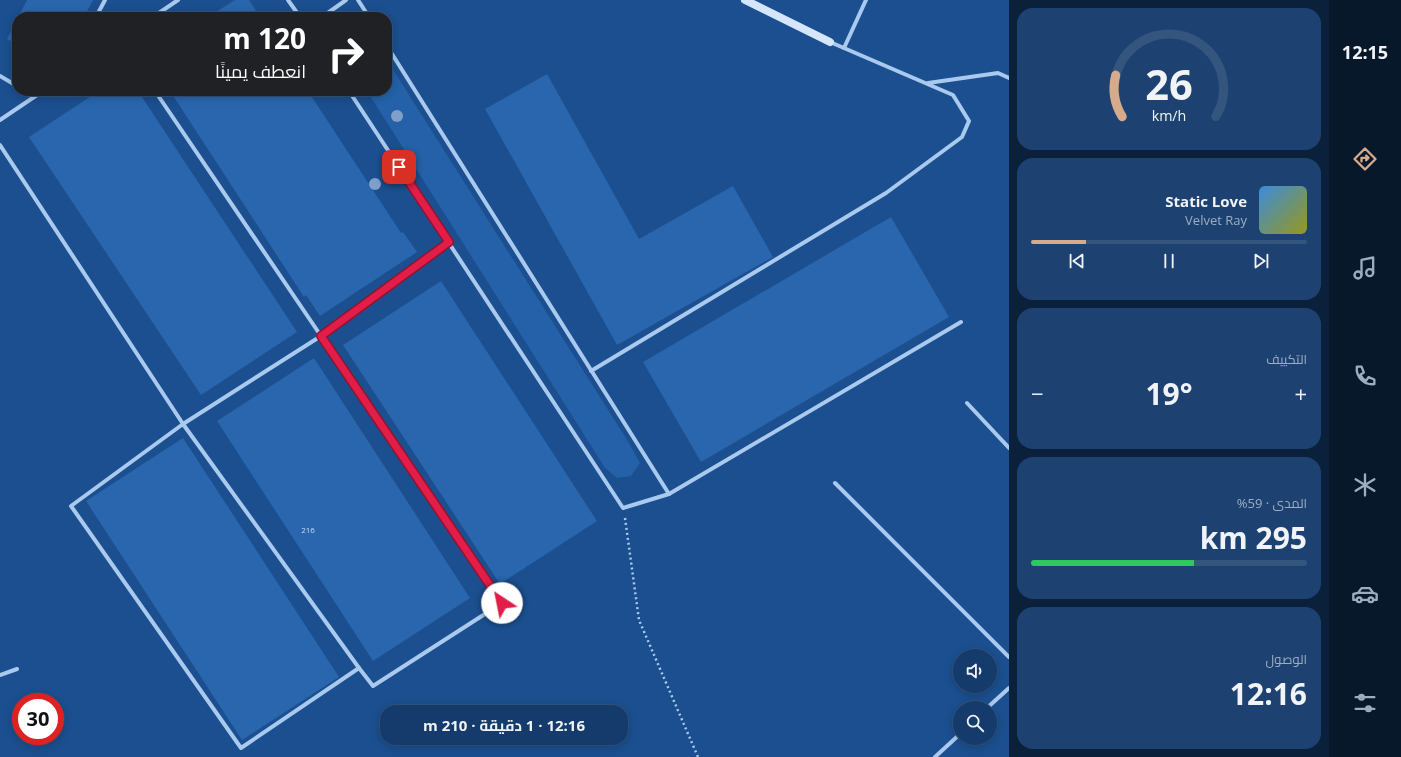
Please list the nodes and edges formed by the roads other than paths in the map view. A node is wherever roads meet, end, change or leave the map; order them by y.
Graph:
1 (105, 0) edge
2 (178, 0) edge
3 (288, 0) edge
4 (346, 0) edge
5 (358, 0) edge
6 (745, 0) edge
7 (866, 0) edge
8 (99, 12) edge
9 (160, 12) edge
10 (296, 12) edge
11 (329, 12) edge
12 (366, 12) edge
13 (830, 42) joint
14 (844, 48) junction
15 (392, 54) edge
16 (0, 76) edge
17 (1009, 78) edge
18 (12, 83) edge
19 (927, 84) junction
20 (36, 96) edge
21 (158, 96) edge
22 (352, 96) edge
23 (0, 120) edge
24 (0, 145) edge
25 (449, 242) junction
26 (961, 322) dead end
27 (321, 336) junction
28 (591, 370) junction
29 (966, 403) dead end
30 (183, 424) junction
31 (1009, 448) edge
32 (835, 483) dead end
33 (669, 494) junction
34 (1009, 657) edge
35 (360, 668) junction
36 (17, 669) dead end
37 (0, 675) edge
38 (1009, 688) edge
39 (995, 701) edge
40 (953, 740) edge
41 (935, 757) edge

1 - 8 street
2 - 9 street
3 - 10 street
4 - 11 street
5 - 12 street
6 - 13 street
7 - 14 street
13 - 14 street
14 - 19 street
15 - 28 street
16 - 18 street
17 - 19 street
19 - 28 street
20 - 23 street
21 - 27 street
22 - 25 street
24 - 30 street
25 - 27 street
25 - 33 street
26 - 33 street
27 - 30 street
27 - 35 street
28 - 33 street
29 - 31 street
30 - 35 street
30 - 35 street
32 - 34 street
36 - 37 street
38 - 39 street
40 - 41 street

